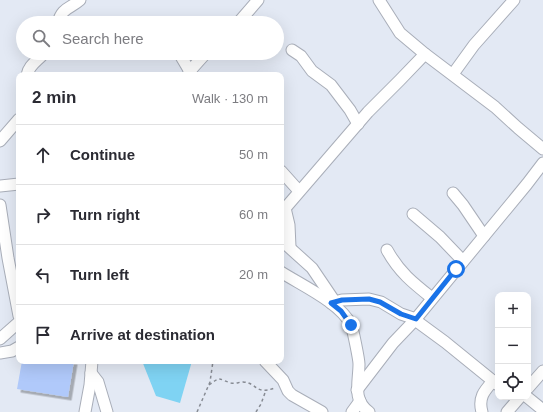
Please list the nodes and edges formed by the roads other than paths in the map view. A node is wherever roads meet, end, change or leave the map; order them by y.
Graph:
1 (80, 0) edge
2 (258, 0) edge
3 (379, 0) edge
4 (514, 0) edge
5 (61, 16) edge
6 (244, 16) edge
7 (292, 50) dead end
8 (425, 54) junction
9 (38, 60) edge
10 (183, 60) edge
11 (201, 60) edge
12 (28, 72) edge
13 (190, 72) edge
14 (192, 72) edge
15 (453, 74) junction
16 (16, 123) edge
17 (358, 124) junction
18 (0, 142) edge
19 (543, 149) edge
20 (543, 163) edge
21 (284, 174) edge
22 (16, 184) edge
23 (0, 186) edge
24 (299, 191) junction
25 (453, 193) dead end
26 (0, 205) edge
27 (284, 209) edge
28 (284, 212) edge
29 (413, 214) dead end
30 (2, 234) edge
31 (484, 236) junction
32 (285, 244) edge
33 (387, 250) dead end
34 (463, 261) junction
35 (284, 274) edge
36 (432, 298) junction
37 (16, 302) edge
38 (333, 302) junction
39 (415, 320) junction
40 (16, 325) edge
41 (0, 339) edge
42 (16, 349) edge
43 (0, 353) edge
44 (92, 364) edge
45 (268, 364) edge
46 (543, 371) edge
47 (91, 373) junction
48 (495, 382) edge
49 (495, 384) edge
50 (531, 385) edge
51 (358, 396) junction
52 (517, 400) edge
53 (523, 400) edge
54 (543, 410) edge
55 (86, 412) edge
56 (107, 412) edge
57 (322, 412) edge
58 (352, 412) edge
59 (369, 412) edge
60 (482, 412) edge
61 (506, 412) edge

1 - 5 street
2 - 6 street
3 - 8 street
4 - 15 street
7 - 17 street
8 - 15 street
8 - 17 street
9 - 12 street
10 - 13 street
11 - 14 street
15 - 19 street
16 - 18 street
17 - 24 street
20 - 31 street
21 - 24 street
22 - 23 street
24 - 27 street
25 - 31 street
26 - 30 street
28 - 32 street
29 - 34 street
30 - 37 street
31 - 34 street
32 - 38 street
33 - 36 street
34 - 36 street
35 - 38 street
36 - 39 street
38 - 39 street
38 - 51 street
39 - 48 street
39 - 51 street
40 - 41 street
42 - 43 street
44 - 47 street
45 - 57 street
46 - 50 street
47 - 55 street
47 - 56 street
49 - 60 street
51 - 58 street
51 - 59 street
52 - 61 street
53 - 54 street

